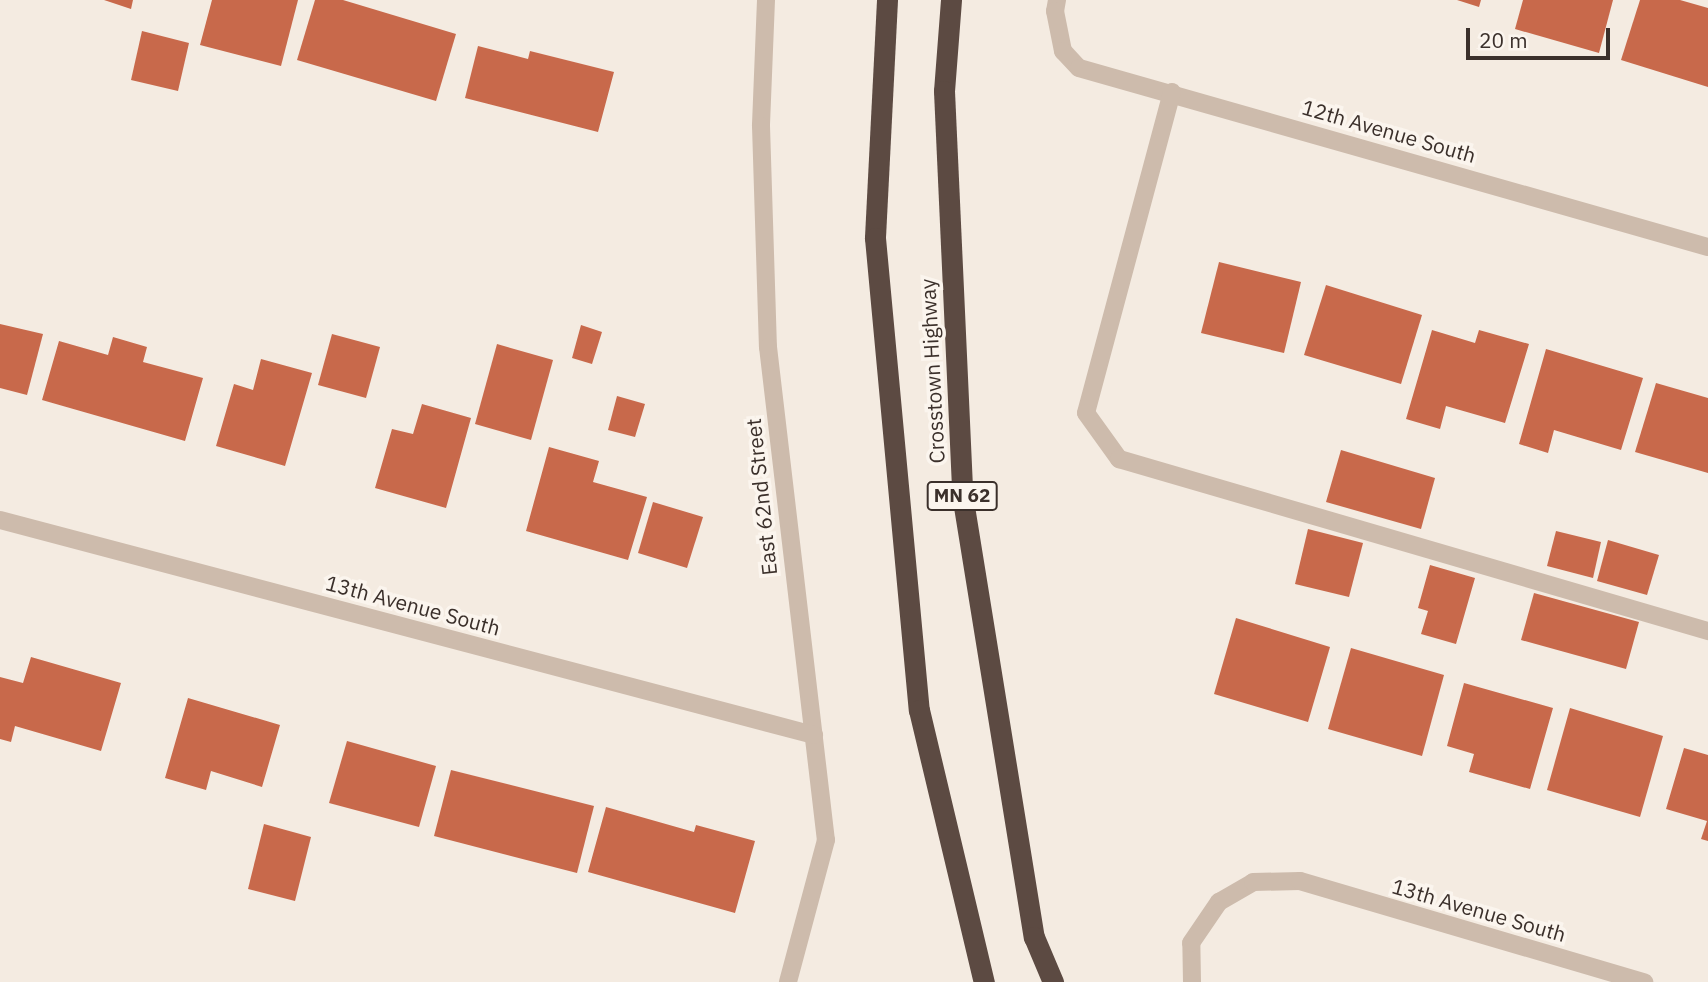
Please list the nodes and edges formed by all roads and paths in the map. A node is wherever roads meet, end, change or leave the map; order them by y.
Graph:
1 (766, 0) edge
2 (887, 0) edge
3 (951, 0) edge
4 (1057, 0) edge
5 (1172, 92) junction
6 (1708, 247) edge
7 (0, 520) edge
8 (1708, 631) edge
9 (814, 735) junction
10 (788, 982) edge
11 (984, 982) edge
12 (1053, 982) edge
13 (1192, 982) edge
14 (1644, 982) edge

1 - 9 street, East 62nd Street
2 - 11 highway, Crosstown Highway / MN 62
3 - 12 highway, Crosstown Highway / MN 62
4 - 5 street, 12th Avenue South
5 - 6 street, 12th Avenue South
5 - 8 street
7 - 9 street, 13th Avenue South
9 - 10 street, East 62nd Street
13 - 14 street, 13th Avenue South

